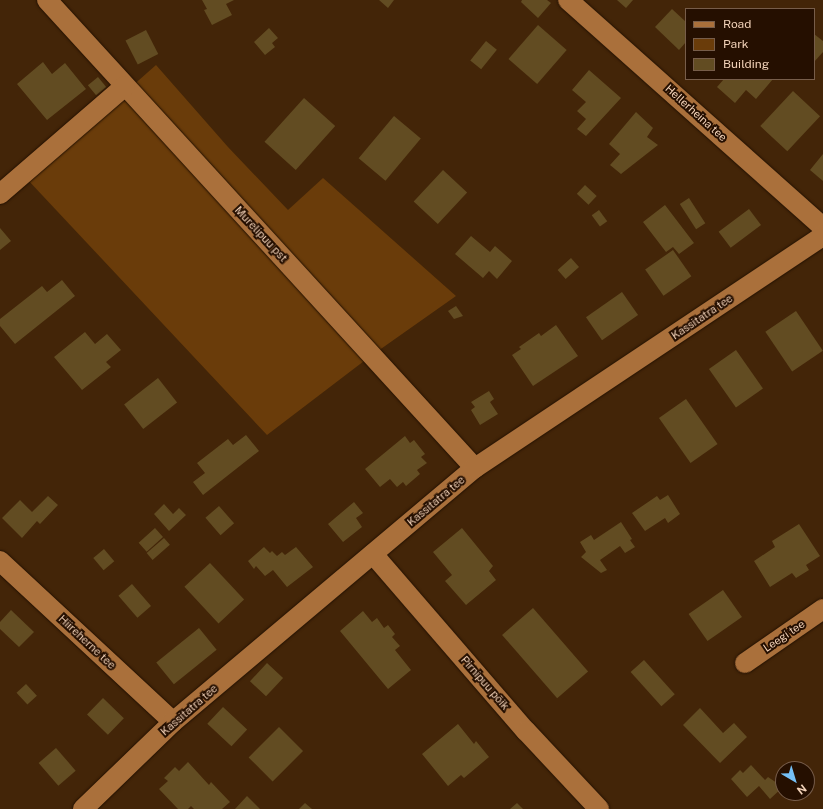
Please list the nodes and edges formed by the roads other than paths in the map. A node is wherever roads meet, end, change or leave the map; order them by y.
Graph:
1 (47, 0) edge
2 (568, 0) edge
3 (125, 86) junction
4 (0, 194) edge
5 (823, 227) edge
6 (823, 236) edge
7 (475, 468) junction
8 (373, 554) junction
9 (0, 561) edge
10 (823, 609) edge
11 (745, 663) dead end
12 (173, 722) junction
13 (83, 809) edge
14 (599, 809) edge

1 - 3 street, Murelipuu pst
2 - 5 street, Hellerheina tee
3 - 4 street
3 - 7 street, Murelipuu pst
6 - 7 street, Kassitatra tee
7 - 8 street, Kassitatra tee
8 - 12 street, Kassitatra tee
8 - 14 street, Pirnipuu põik
9 - 12 street, Hiireherne tee
10 - 11 street, Leegi tee
12 - 13 street, Kassitatra tee

